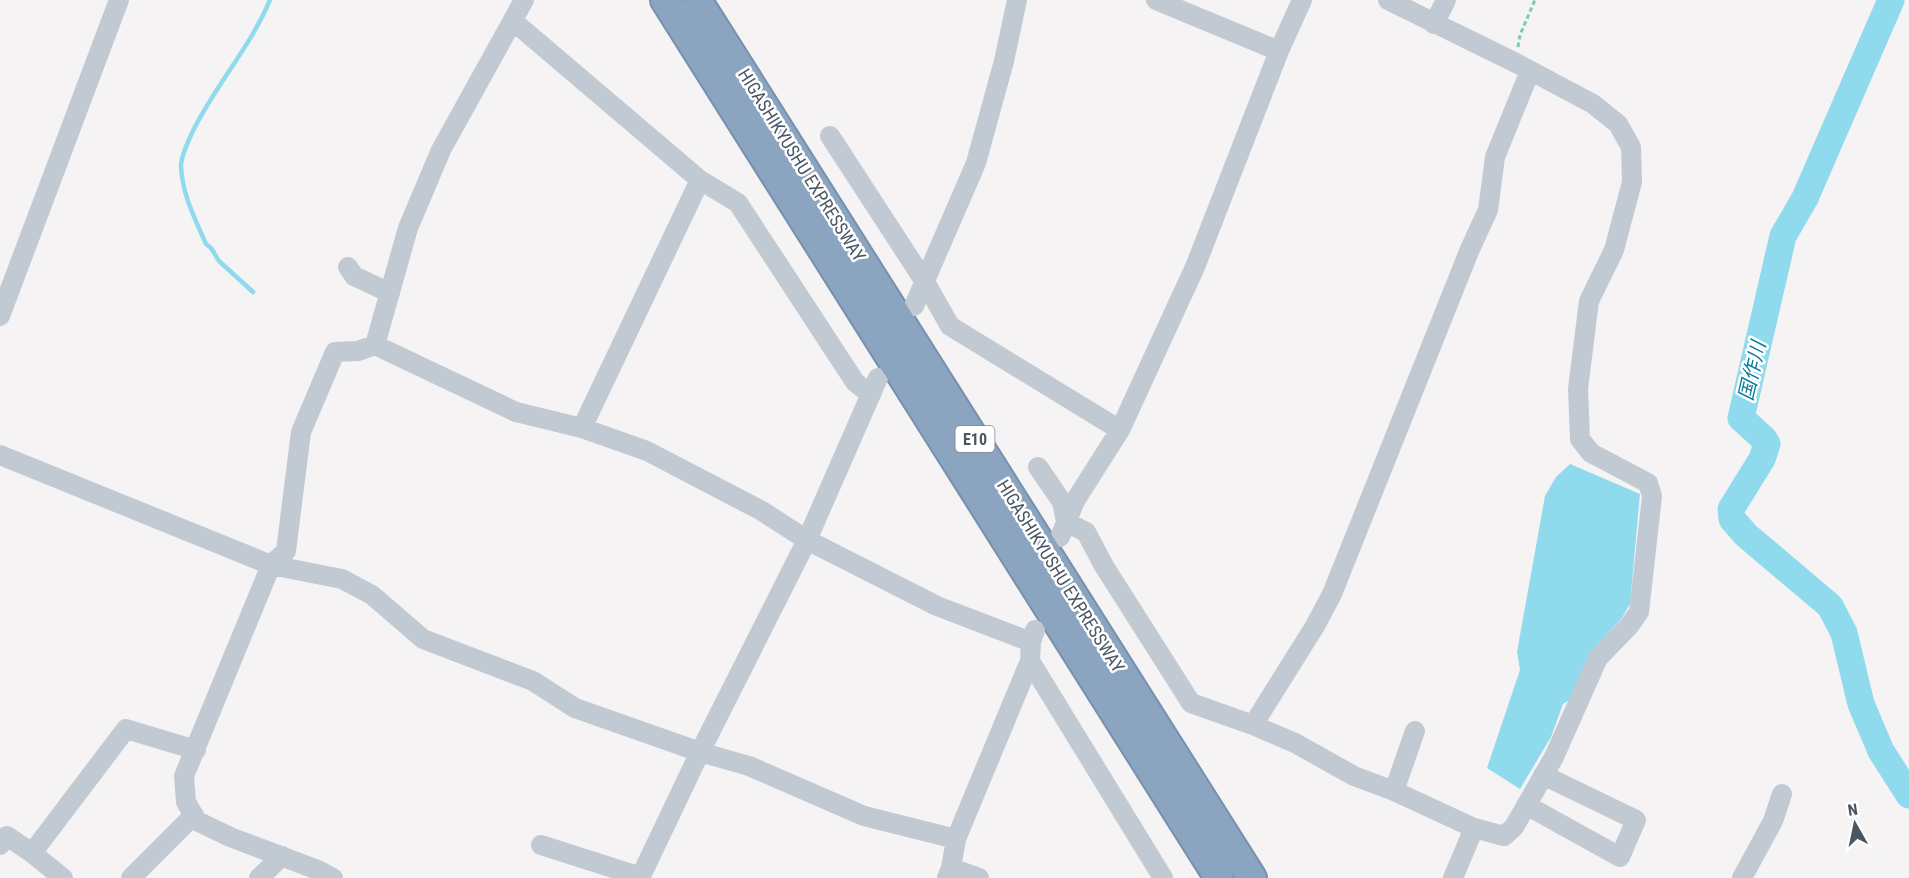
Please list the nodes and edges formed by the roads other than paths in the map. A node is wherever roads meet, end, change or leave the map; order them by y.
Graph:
1 (119, 0) edge
2 (524, 0) edge
3 (665, 0) edge
4 (697, 0) edge
5 (1017, 0) edge
6 (1156, 0) edge
7 (1302, 0) edge
8 (1446, 0) edge
9 (1396, 2) edge
10 (513, 21) junction
11 (1434, 24) junction
12 (1279, 51) junction
13 (1523, 67) junction
14 (830, 136) dead end
15 (700, 180) junction
16 (348, 267) dead end
17 (925, 282) junction
18 (390, 293) junction
19 (914, 306) dead end
20 (0, 316) edge
21 (375, 345) junction
22 (582, 428) junction
23 (1120, 430) junction
24 (0, 455) edge
25 (1038, 467) dead end
26 (1063, 530) junction
27 (807, 540) junction
28 (271, 564) junction
29 (1032, 644) junction
30 (1253, 725) junction
31 (1414, 731) dead end
32 (196, 750) junction
33 (700, 752) junction
34 (1544, 775) junction
35 (1394, 791) junction
36 (1782, 794) dead end
37 (1526, 805) junction
38 (194, 815) junction
39 (1474, 828) junction
40 (956, 840) junction
41 (541, 844) dead end
42 (0, 845) edge
43 (32, 853) junction
44 (282, 856) junction
45 (949, 873) edge
46 (63, 878) edge
47 (131, 878) edge
48 (259, 878) edge
49 (333, 878) edge
50 (640, 878) edge
51 (979, 878) edge
52 (1163, 878) edge
53 (1219, 878) edge
54 (1252, 878) edge
55 (1453, 878) edge
56 (1743, 878) edge

1 - 20 street
2 - 10 street
3 - 53 highway, HIGASHIKYUSHU EXPRESSWAY / E10
4 - 54 highway, HIGASHIKYUSHU EXPRESSWAY / E10
5 - 17 street
6 - 12 street
7 - 12 street
8 - 11 street
9 - 11 street
10 - 15 street
10 - 18 street
11 - 13 street
12 - 23 street
13 - 30 street
13 - 34 street
14 - 17 street
15 - 22 street
15 - 27 street
16 - 18 street
17 - 19 street
17 - 23 street
18 - 21 street
21 - 22 street
21 - 28 street
22 - 27 street
23 - 26 street
24 - 28 street
25 - 26 street
26 - 30 street
27 - 29 street
27 - 33 street
28 - 32 street
28 - 33 street
29 - 40 street
29 - 52 street
30 - 35 street
31 - 35 street
32 - 38 street
32 - 43 street
33 - 40 street
33 - 50 street
34 - 37 street
34 - 37 street
35 - 39 street
36 - 56 street
37 - 39 street
38 - 44 street
38 - 47 street
39 - 55 street
40 - 45 street
41 - 50 street
42 - 43 street
43 - 46 street
44 - 48 street
44 - 49 street
45 - 51 street

